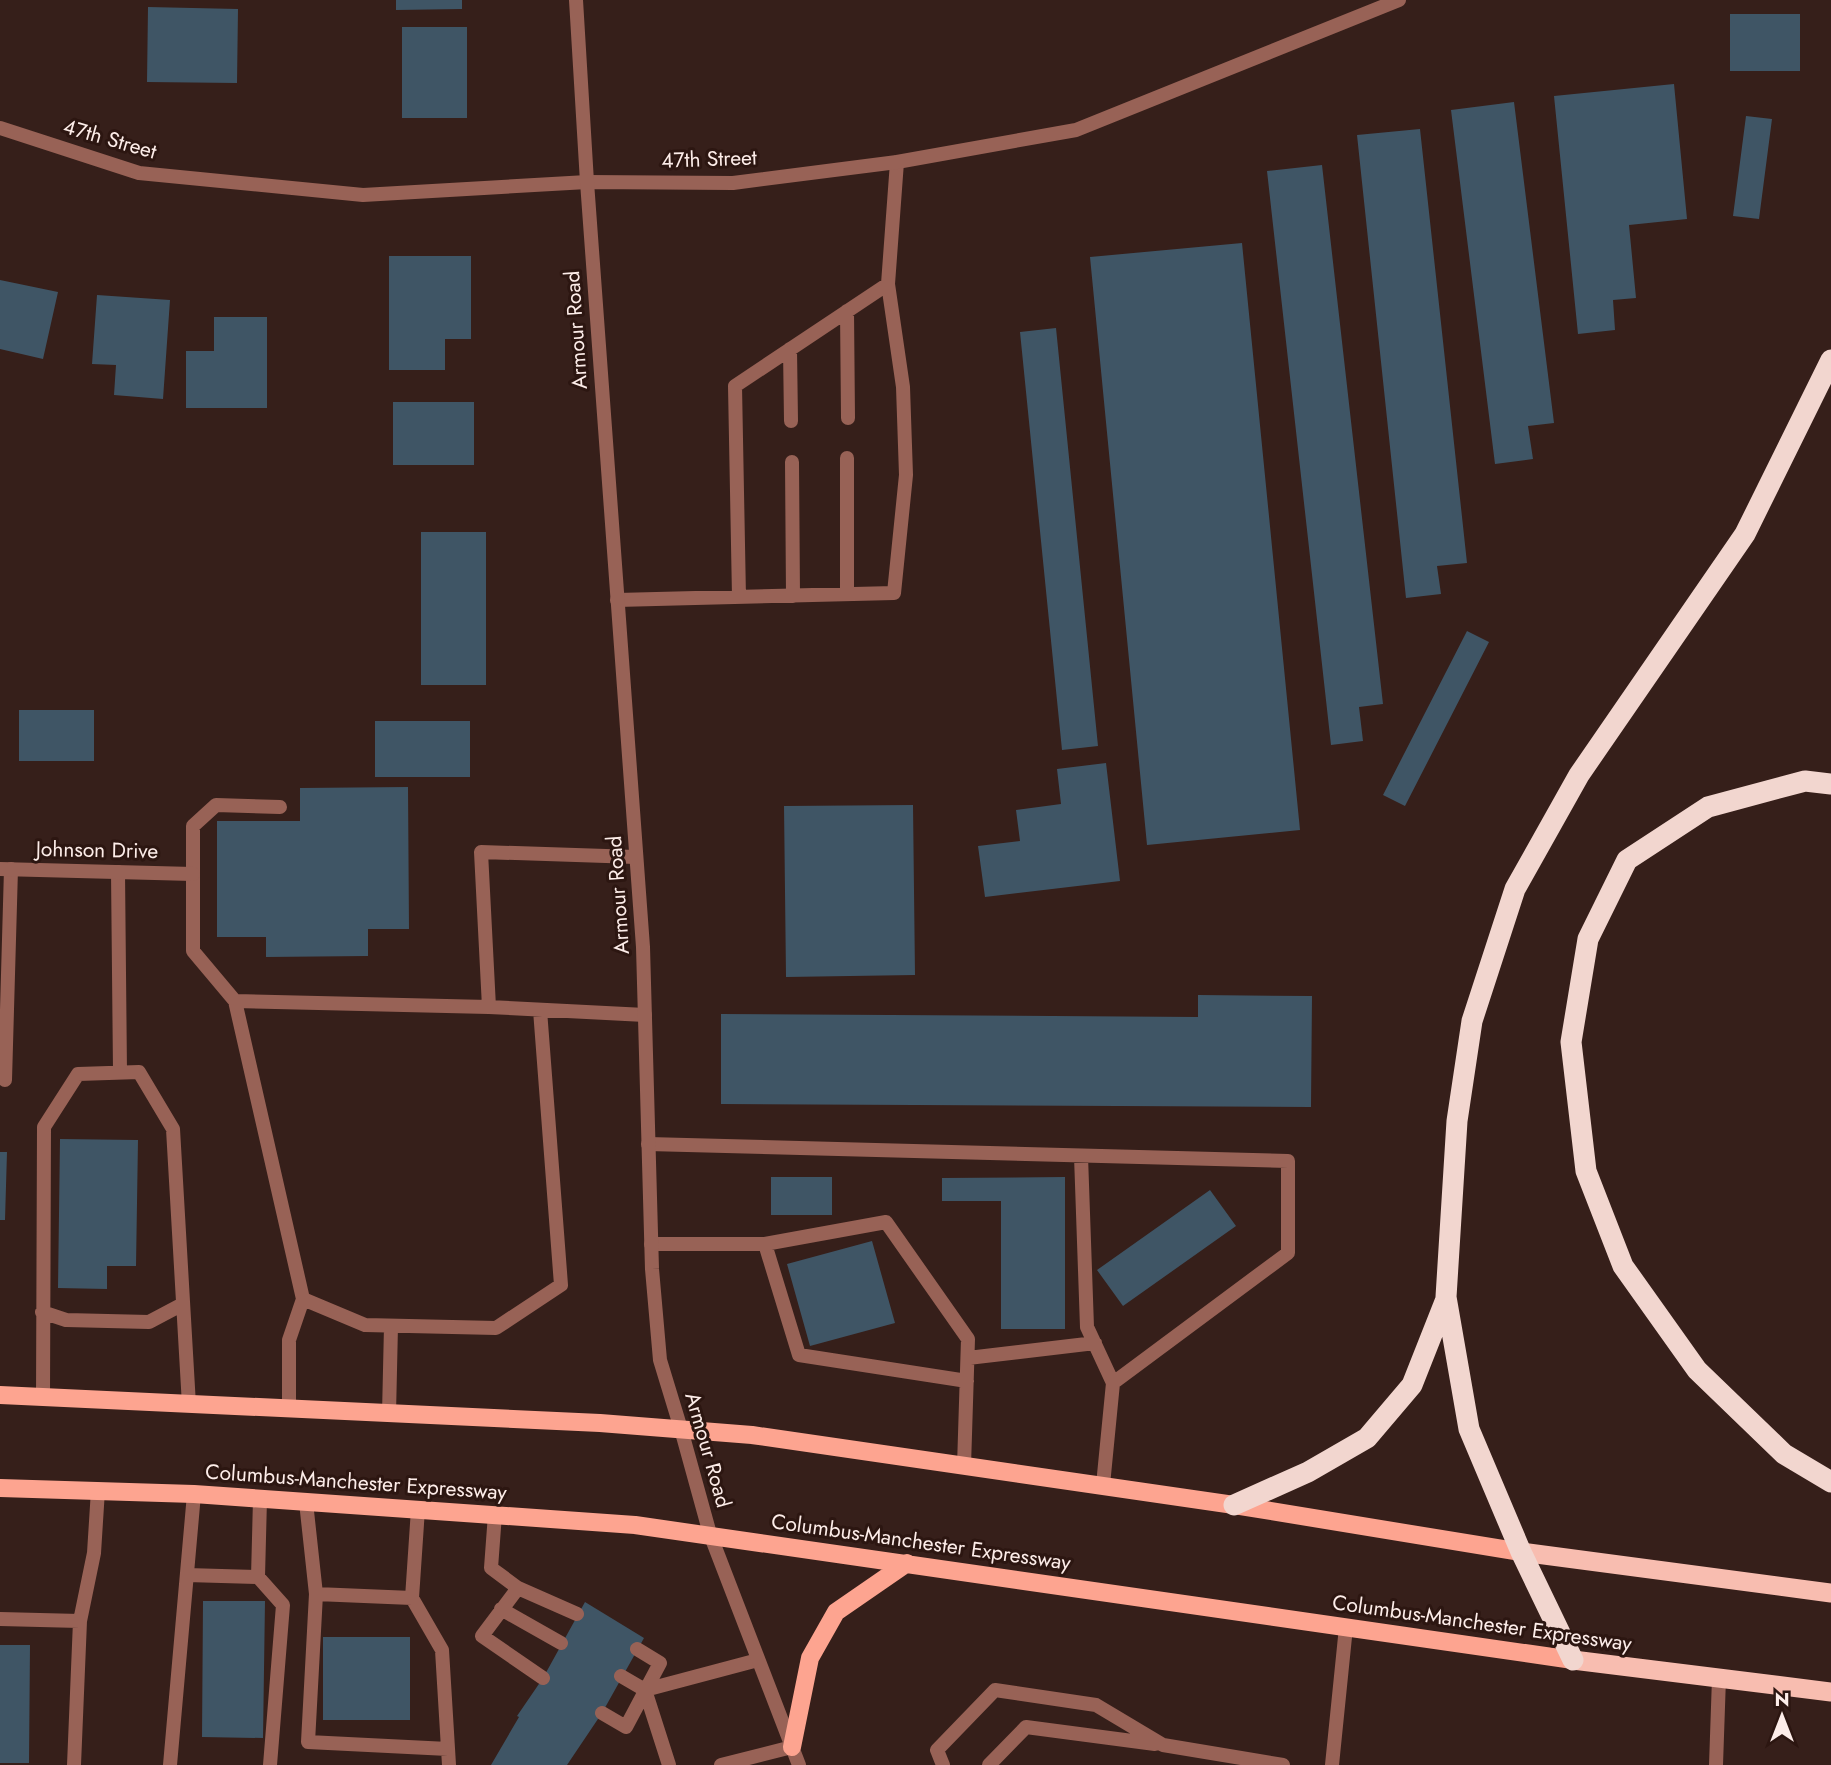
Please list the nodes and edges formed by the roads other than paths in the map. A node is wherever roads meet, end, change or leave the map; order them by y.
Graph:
1 (576, 0) edge
2 (1399, 0) edge
3 (0, 128) edge
4 (897, 162) junction
5 (587, 182) junction
6 (888, 284) junction
7 (847, 311) junction
8 (790, 349) junction
9 (1831, 360) edge
10 (848, 418) dead end
11 (791, 421) dead end
12 (847, 458) dead end
13 (792, 462) dead end
14 (847, 594) junction
15 (793, 596) junction
16 (739, 597) junction
17 (617, 600) junction
18 (1831, 784) edge
19 (280, 807) dead end
20 (636, 857) junction
21 (6, 869) edge
22 (118, 872) junction
23 (193, 874) junction
24 (235, 1001) junction
25 (489, 1007) junction
26 (540, 1010) junction
27 (645, 1015) junction
28 (120, 1072) junction
29 (5, 1080) dead end
30 (648, 1144) junction
31 (1081, 1156) junction
32 (651, 1244) junction
33 (765, 1244) junction
34 (1446, 1297) junction
35 (303, 1299) junction
36 (183, 1304) junction
37 (42, 1312) junction
38 (391, 1326) junction
39 (1095, 1343) junction
40 (968, 1358) junction
41 (967, 1381) junction
42 (1114, 1383) junction
43 (0, 1395) edge
44 (43, 1398) junction
45 (189, 1405) junction
46 (289, 1409) junction
47 (389, 1413) junction
48 (681, 1429) junction
49 (964, 1466) junction
50 (1831, 1482) edge
51 (1102, 1485) junction
52 (0, 1488) edge
53 (98, 1490) junction
54 (194, 1494) junction
55 (260, 1499) junction
56 (306, 1502) junction
57 (1234, 1505) junction
58 (418, 1509) junction
59 (495, 1514) junction
60 (710, 1534) junction
61 (1521, 1552) junction
62 (906, 1563) junction
63 (187, 1575) junction
64 (258, 1577) junction
65 (517, 1588) junction
66 (1831, 1593) edge
67 (316, 1594) junction
68 (412, 1598) junction
69 (501, 1609) junction
70 (577, 1614) dead end
71 (0, 1619) edge
72 (80, 1621) junction
73 (1346, 1626) junction
74 (561, 1643) dead end
75 (637, 1649) dead end
76 (758, 1660) junction
77 (1573, 1660) junction
78 (621, 1676) dead end
79 (543, 1678) dead end
80 (1719, 1678) junction
81 (645, 1690) junction
82 (1831, 1692) edge
83 (602, 1713) dead end
84 (1163, 1745) junction
85 (792, 1747) junction
86 (448, 1749) junction
87 (1233, 1761) edge
88 (74, 1765) edge
89 (170, 1765) edge
90 (270, 1765) edge
91 (449, 1765) edge
92 (669, 1765) edge
93 (721, 1765) edge
94 (799, 1765) edge
95 (943, 1765) edge
96 (989, 1765) edge
97 (1283, 1765) edge
98 (1332, 1765) edge
99 (1716, 1765) edge

1 - 5 street, Armour Road
2 - 4 street, 47th Street
3 - 5 street, 47th Street
4 - 5 street, 47th Street
4 - 6 street
5 - 17 street, Armour Road
6 - 7 street
6 - 14 street
7 - 8 street
7 - 10 street
8 - 11 street
8 - 16 street
9 - 34 highway
12 - 14 street
13 - 15 street
14 - 15 street
15 - 16 street
16 - 17 street
17 - 20 street, Armour Road
18 - 50 highway
19 - 23 street
20 - 25 street
20 - 27 street, Armour Road
21 - 22 street, Johnson Drive
21 - 29 street
22 - 23 street, Johnson Drive
22 - 28 street
23 - 24 street
24 - 25 street
24 - 35 street
25 - 26 street
26 - 27 street
26 - 38 street
27 - 30 street, Armour Road
28 - 36 street
28 - 37 street
30 - 31 street
30 - 32 street, Armour Road
31 - 39 street
31 - 42 street
32 - 33 street
32 - 48 street, Armour Road
33 - 40 street
33 - 41 street
34 - 57 highway
34 - 61 highway
35 - 38 street
35 - 46 street
36 - 37 street
36 - 45 street
37 - 44 street
38 - 47 street
39 - 40 street
39 - 42 street
40 - 41 street
41 - 49 street
42 - 51 street
43 - 44 main road
44 - 45 main road
45 - 46 main road
46 - 47 main road
47 - 48 main road
48 - 49 main road
48 - 60 street, Armour Road
49 - 51 main road
51 - 57 main road
52 - 53 main road, Columbus-Manchester Expressway
53 - 54 main road, Columbus-Manchester Expressway
53 - 72 street
54 - 55 main road, Columbus-Manchester Expressway
54 - 63 street
55 - 56 main road, Columbus-Manchester Expressway
55 - 64 street
56 - 58 main road, Columbus-Manchester Expressway
56 - 67 street
57 - 61 main road
58 - 59 main road, Columbus-Manchester Expressway
58 - 68 street
59 - 60 main road, Columbus-Manchester Expressway
59 - 65 street
60 - 62 main road, Columbus-Manchester Expressway
60 - 76 street, Armour Road
61 - 66 highway
61 - 77 highway
62 - 73 main road, Columbus-Manchester Expressway
62 - 85 main road
63 - 64 street
63 - 89 street
64 - 90 street
65 - 69 street
65 - 70 street
67 - 68 street
67 - 86 street
68 - 86 street
69 - 74 street
69 - 79 street
71 - 72 street
72 - 88 street
73 - 77 main road, Columbus-Manchester Expressway
73 - 98 street
75 - 81 street
76 - 81 street
76 - 85 street, Armour Road
77 - 80 highway, Columbus-Manchester Expressway
78 - 81 street
80 - 82 highway, Columbus-Manchester Expressway
80 - 99 street
81 - 83 street
81 - 92 street
84 - 87 street
84 - 95 street
84 - 96 street
85 - 93 street
85 - 94 street, Armour Road
86 - 91 street
87 - 97 street

